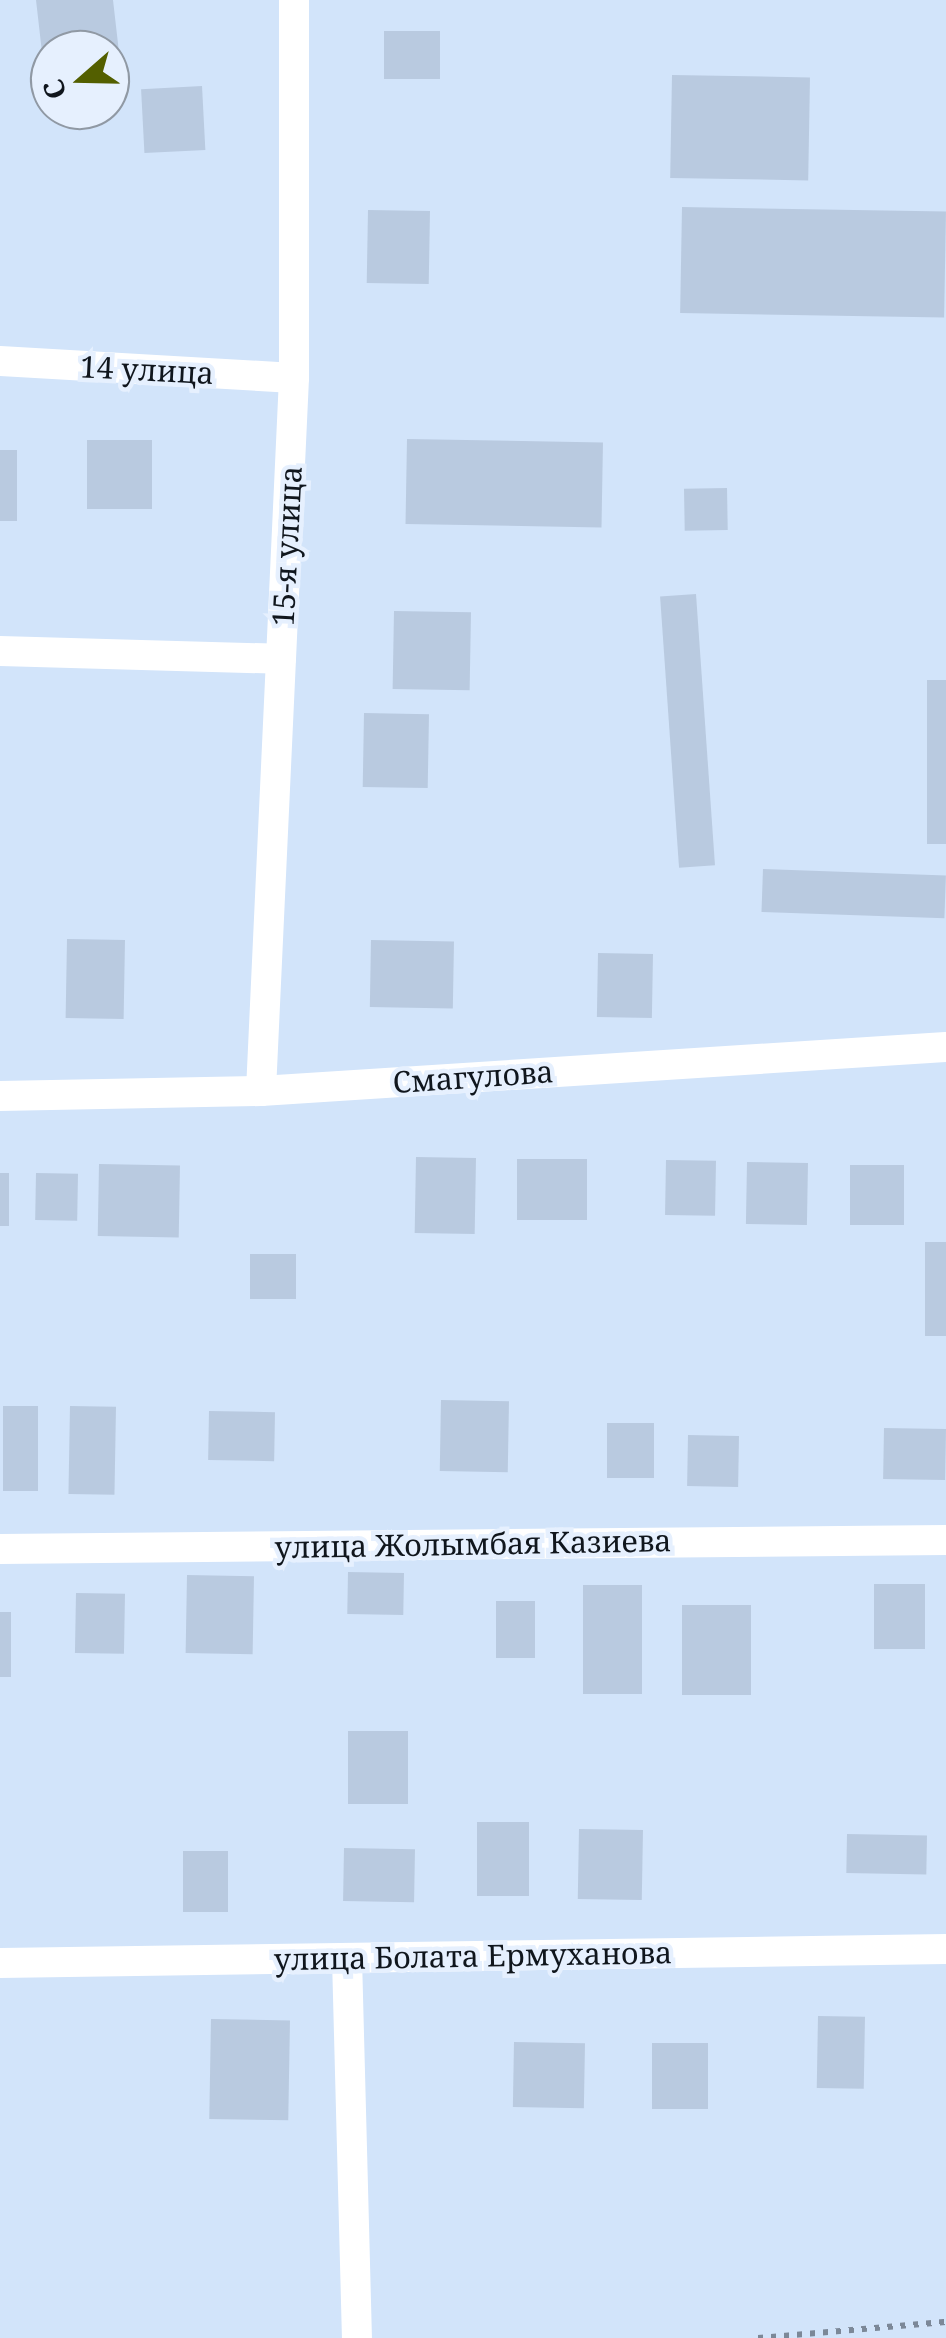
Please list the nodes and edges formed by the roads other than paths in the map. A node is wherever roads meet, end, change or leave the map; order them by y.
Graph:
1 (294, 0) edge
2 (0, 362) edge
3 (294, 378) junction
4 (0, 651) edge
5 (282, 659) junction
6 (946, 1047) edge
7 (261, 1091) junction
8 (0, 1096) edge
9 (946, 1540) edge
10 (0, 1548) edge
11 (946, 1949) edge
12 (347, 1958) junction
13 (0, 1963) edge
14 (357, 2338) edge

1 - 3 street, 15-я улица
2 - 3 street, 14 улица
3 - 5 street, 15-я улица
4 - 5 street
5 - 7 street, 15-я улица
6 - 7 street, Смагулова
7 - 8 street, Смагулова
9 - 10 street, улица Жолымбая Казиева
11 - 12 street, улица Болата Ермуханова
12 - 13 street, улица Болата Ермуханова
12 - 14 street

